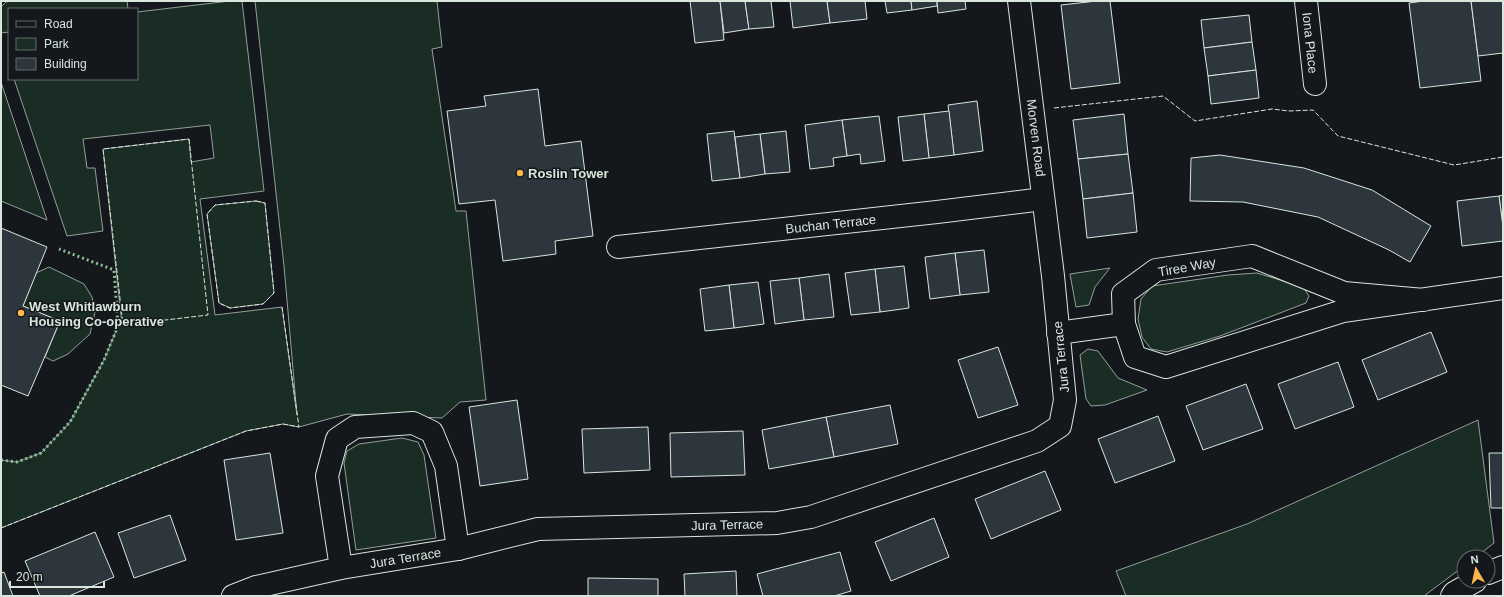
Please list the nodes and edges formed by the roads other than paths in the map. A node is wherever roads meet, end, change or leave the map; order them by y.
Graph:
1 (1019, 1) edge
2 (1306, 1) edge
3 (1315, 84) dead end
4 (1044, 199) junction
5 (618, 247) dead end
6 (1053, 276) joint
7 (1503, 288) edge
8 (1424, 300) junction
9 (1124, 324) junction
10 (1058, 334) junction
11 (458, 549) junction
12 (341, 568) junction
13 (1461, 589) edge
14 (233, 596) edge
15 (1452, 596) edge

1 - 4 street, Morven Road
2 - 3 street, Iona Place
4 - 5 street, Buchan Terrace
4 - 6 street, Morven Road
6 - 10 street, Jura Terrace
7 - 8 street, Tiree Way
8 - 9 street, Tiree Way
8 - 9 street, Tiree Way
9 - 10 street
10 - 11 street, Jura Terrace
11 - 12 street, Jura Terrace
11 - 12 street
12 - 14 street, Jura Terrace
13 - 15 street

